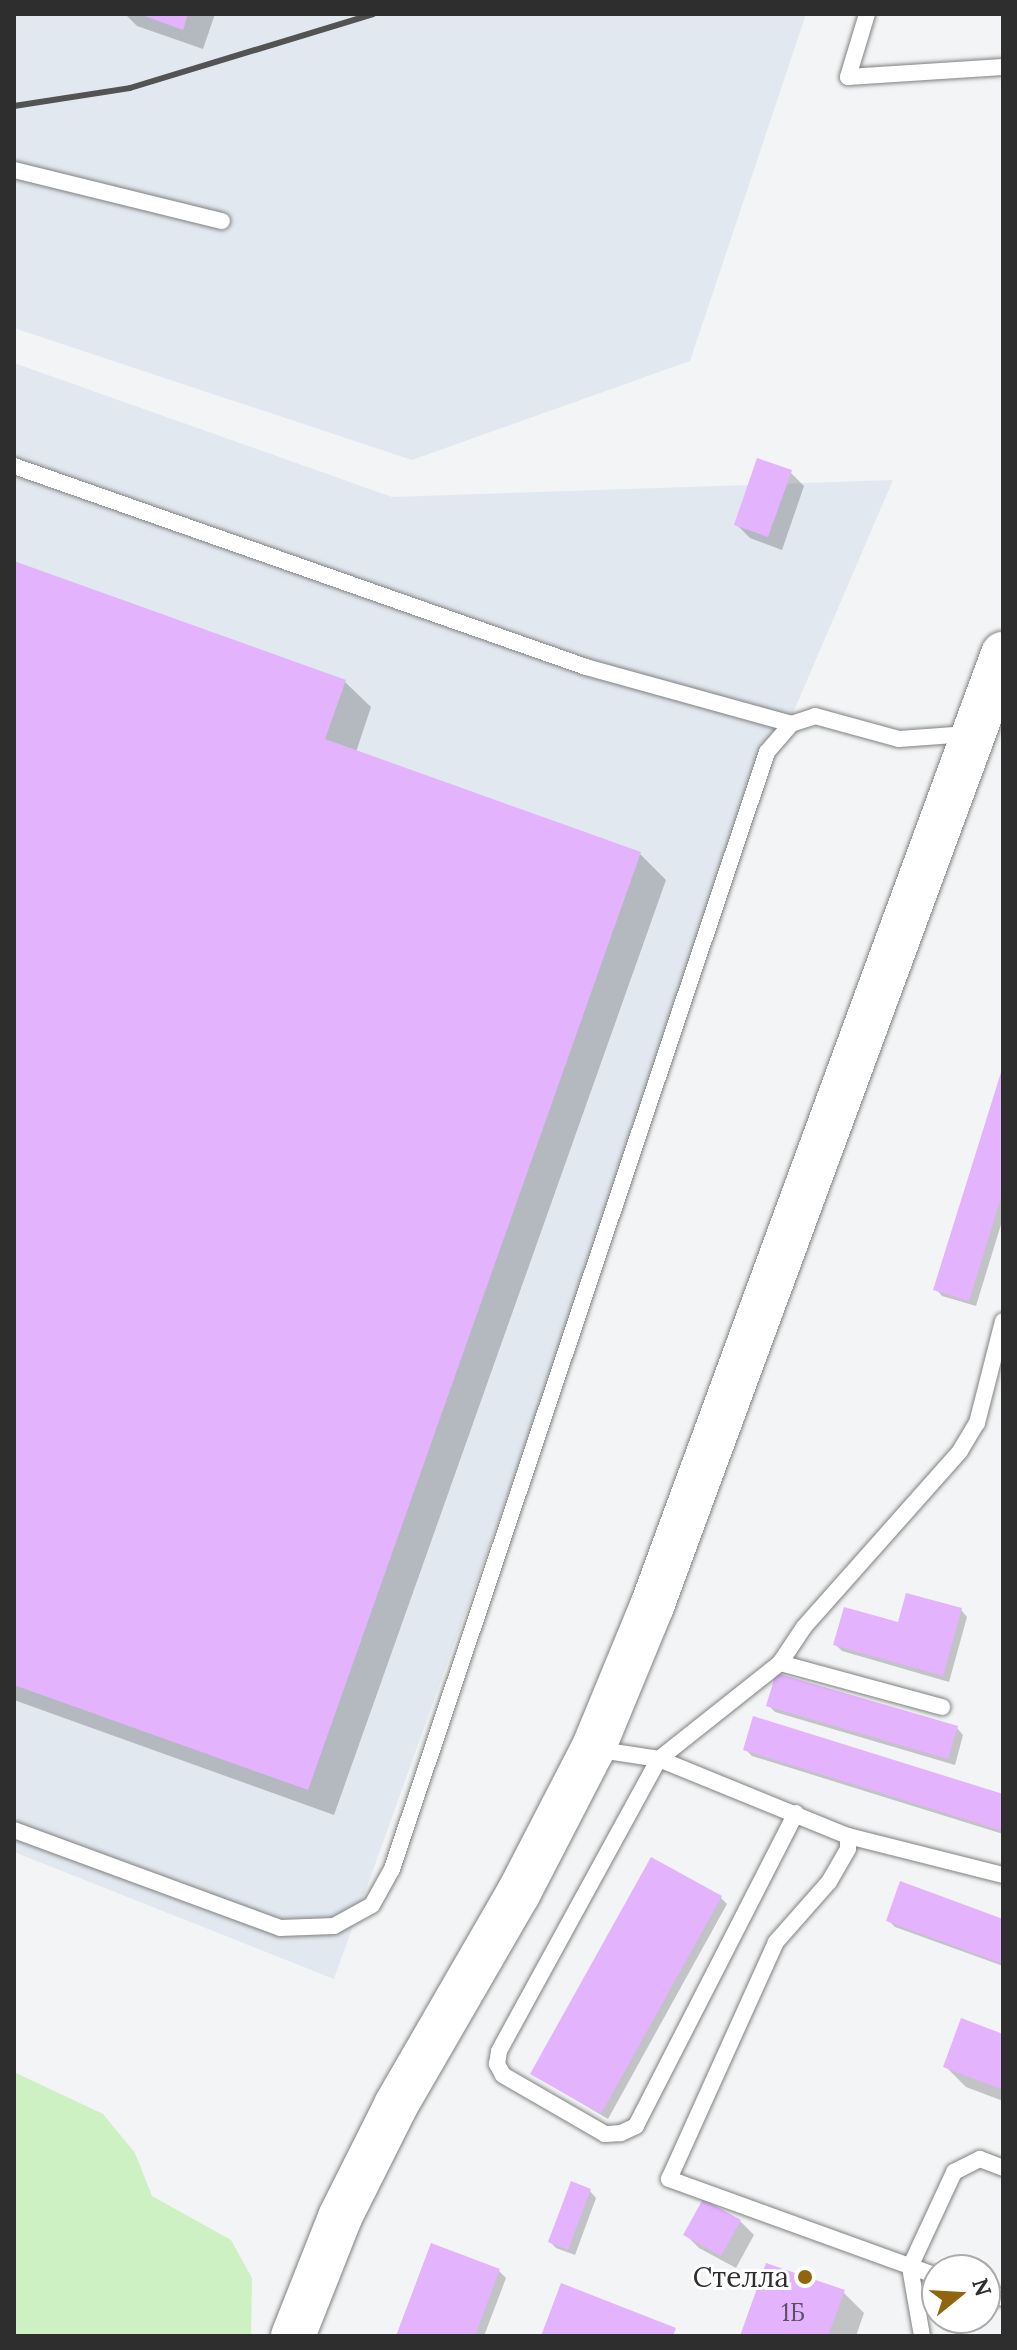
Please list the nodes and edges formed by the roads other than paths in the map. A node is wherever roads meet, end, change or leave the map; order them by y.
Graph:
1 (867, 14) edge
2 (1003, 67) edge
3 (14, 170) edge
4 (222, 221) dead end
5 (14, 466) edge
6 (1003, 654) edge
7 (791, 724) junction
8 (974, 733) junction
9 (1003, 1321) edge
10 (780, 1663) junction
11 (942, 1707) dead end
12 (593, 1749) junction
13 (659, 1759) junction
14 (796, 1813) junction
15 (14, 1830) edge
16 (848, 1836) junction
17 (1003, 1875) edge
18 (1003, 2168) edge
19 (910, 2267) junction
20 (921, 2271) edge
21 (293, 2336) edge
22 (922, 2336) edge

1 - 2 lane
3 - 4 lane
5 - 7 lane
6 - 8 street
7 - 8 lane
7 - 15 lane
8 - 12 street
9 - 10 lane
10 - 11 lane
10 - 13 lane
12 - 13 lane
12 - 21 street
13 - 14 lane
13 - 14 lane
14 - 16 lane
16 - 17 lane
16 - 19 lane
18 - 19 lane
19 - 20 lane
19 - 22 lane

